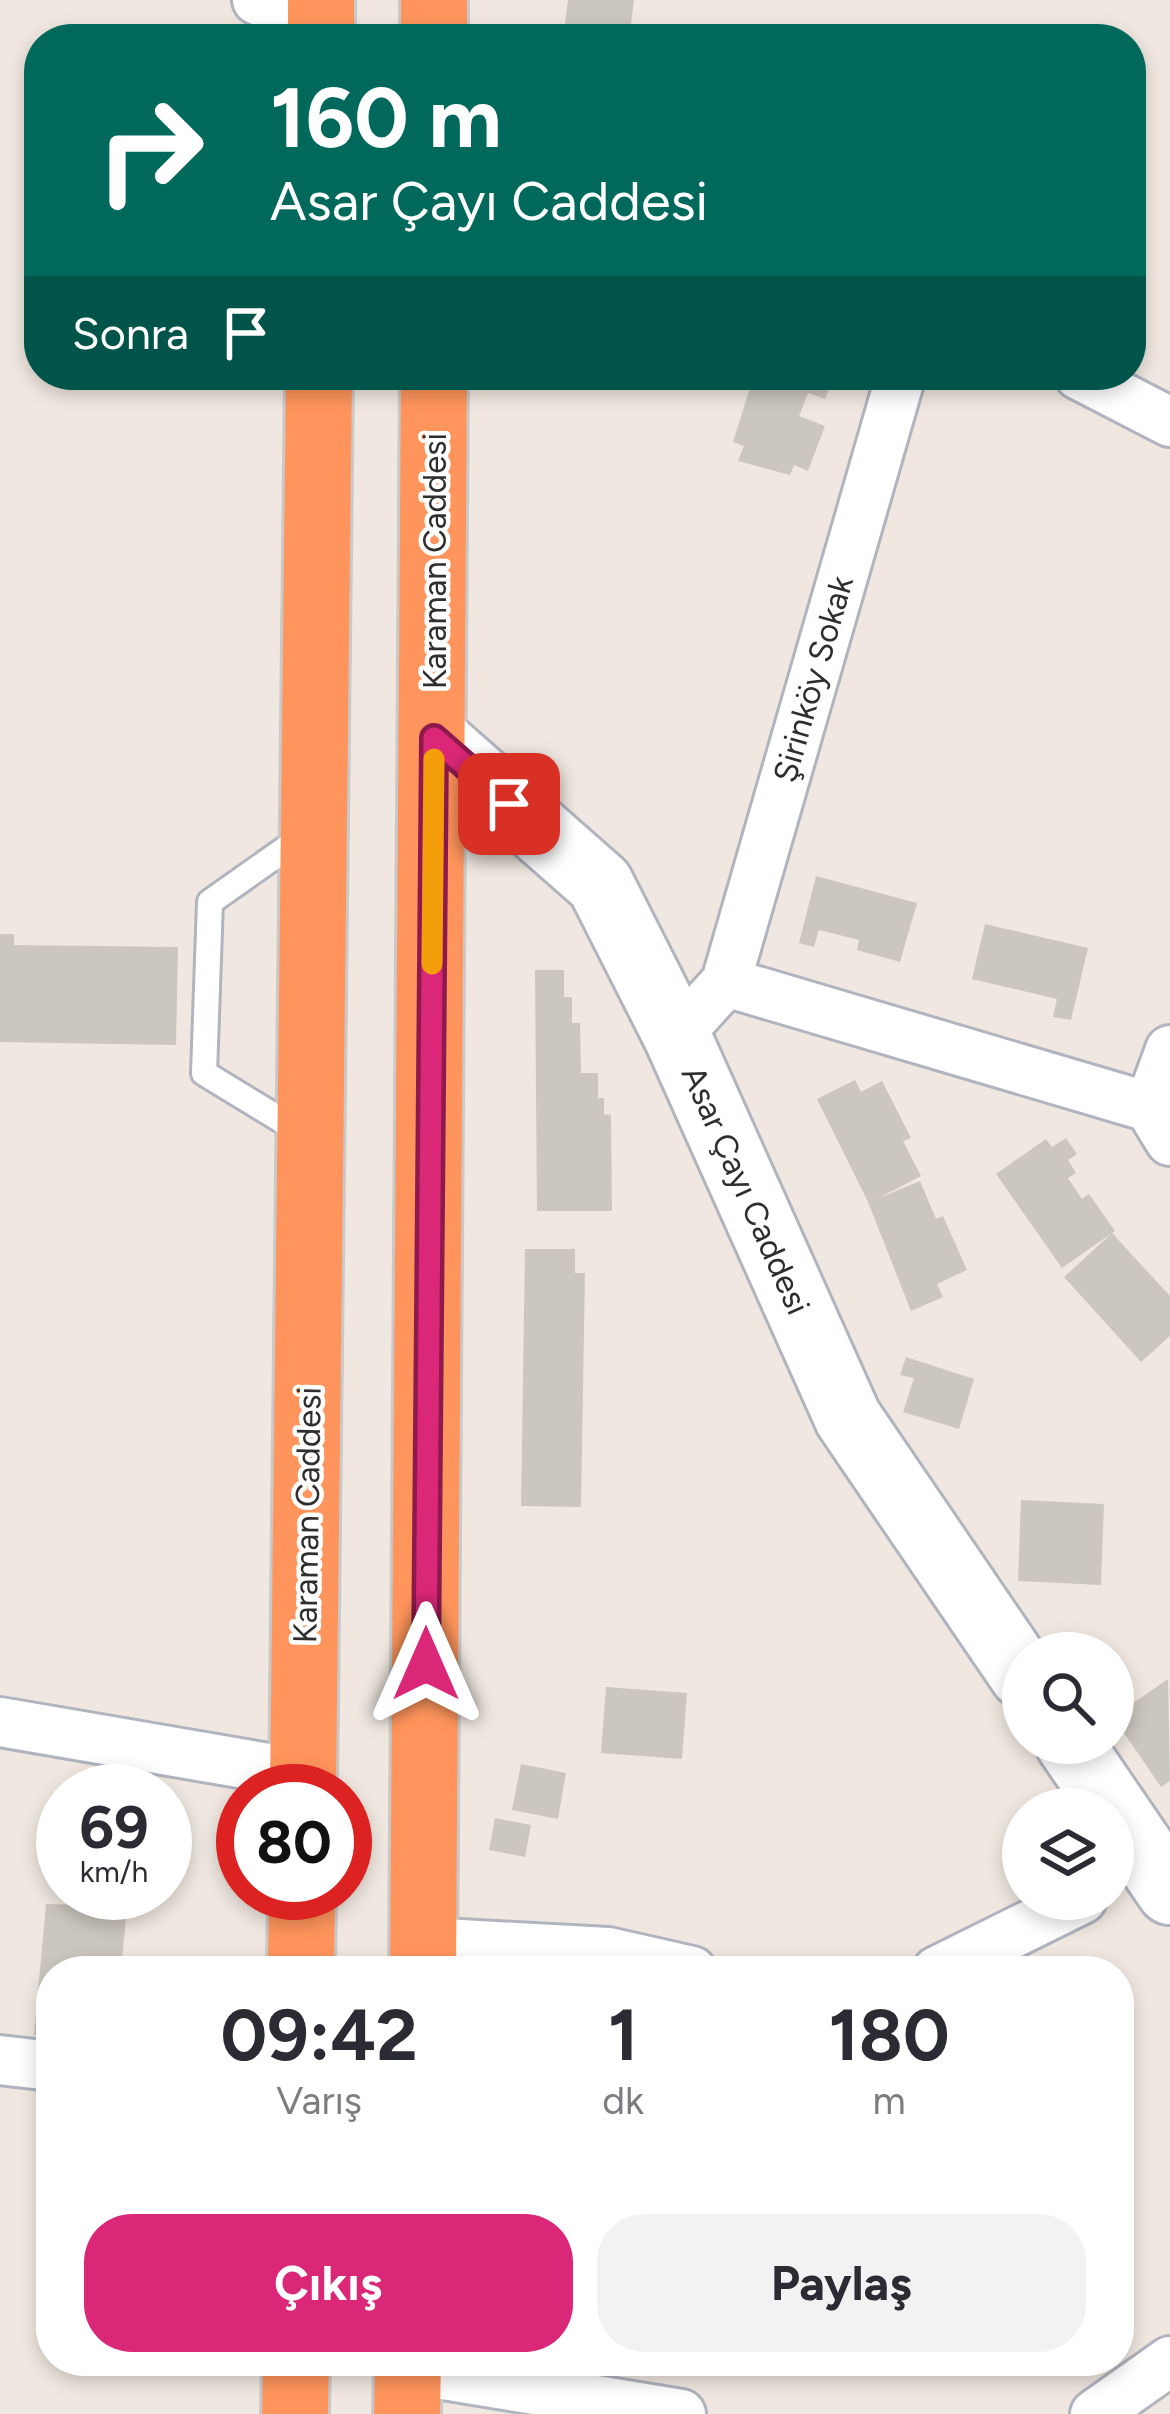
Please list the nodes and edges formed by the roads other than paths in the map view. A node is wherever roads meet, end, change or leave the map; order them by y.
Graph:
1 (256, 0) edge
2 (321, 22) edge
3 (319, 390) edge
4 (434, 390) edge
5 (898, 390) edge
6 (1108, 390) edge
7 (1170, 422) edge
8 (434, 738) junction
9 (316, 826) junction
10 (725, 982) junction
11 (677, 1036) junction
12 (1170, 1050) edge
13 (1159, 1124) edge
14 (313, 1139) junction
15 (1002, 1645) edge
16 (0, 1722) edge
17 (303, 1764) edge
18 (1083, 1764) edge
19 (216, 1765) edge
20 (1148, 1861) edge
21 (302, 1920) edge
22 (1040, 1920) edge
23 (301, 1956) edge
24 (423, 1956) edge
25 (626, 1956) edge
26 (968, 1956) edge
27 (0, 2060) edge
28 (36, 2064) edge
29 (1170, 2362) edge
30 (296, 2376) edge
31 (407, 2381) edge
32 (295, 2414) edge
33 (681, 2414) edge
34 (1095, 2414) edge

1 - 2 street
3 - 9 highway, Karaman Caddesi
4 - 8 highway, Karaman Caddesi
5 - 10 street, Şirinköy Sokak
6 - 7 street
8 - 11 street, Asar Çayı Caddesi
8 - 24 highway, Karaman Caddesi
9 - 14 highway, Karaman Caddesi
9 - 14 lane
10 - 11 street
10 - 13 street
11 - 15 street, Asar Çayı Caddesi
12 - 13 street
14 - 17 highway, Karaman Caddesi
16 - 19 street
18 - 20 street
21 - 23 highway
22 - 26 street
24 - 25 street
27 - 28 street
29 - 34 street
30 - 32 highway
31 - 33 street

